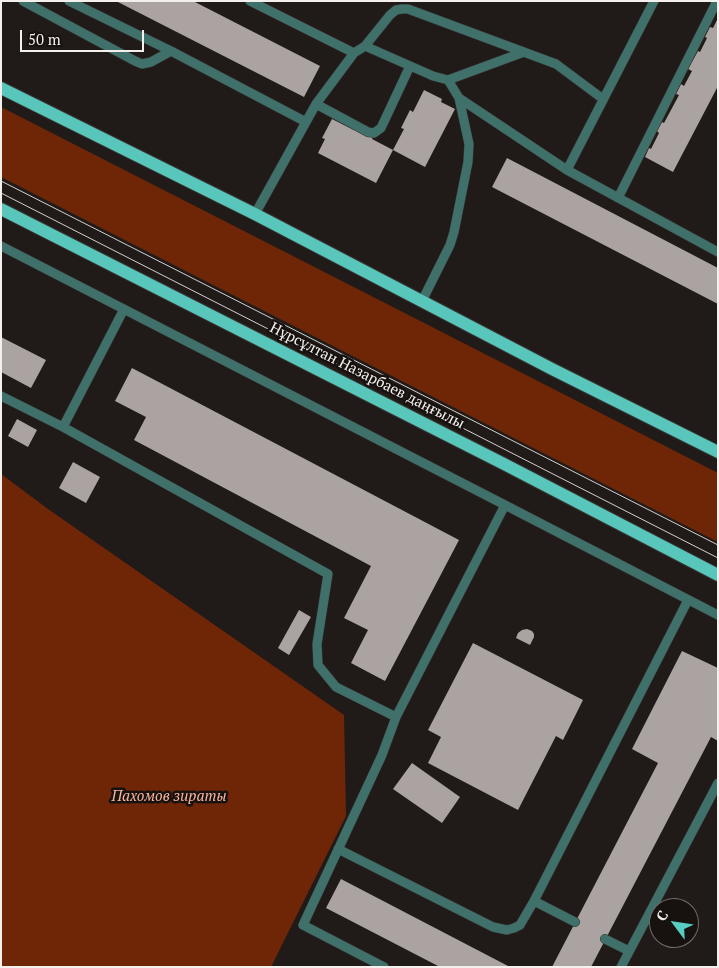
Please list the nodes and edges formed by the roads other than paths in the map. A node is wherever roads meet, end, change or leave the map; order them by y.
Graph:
1 (23, 1) edge
2 (69, 1) edge
3 (250, 1) edge
4 (654, 1) edge
5 (717, 1) edge
6 (365, 46) junction
7 (171, 51) junction
8 (524, 52) junction
9 (354, 54) junction
10 (410, 66) junction
11 (448, 80) junction
12 (1, 88) edge
13 (459, 98) junction
14 (603, 99) junction
15 (316, 104) junction
16 (306, 122) junction
17 (567, 170) junction
18 (618, 198) junction
19 (1, 209) edge
20 (255, 214) junction
21 (1, 246) edge
22 (718, 252) edge
23 (422, 301) junction
24 (124, 309) junction
25 (1, 396) edge
26 (63, 426) junction
27 (718, 452) edge
28 (505, 505) junction
29 (718, 575) edge
30 (688, 600) junction
31 (718, 615) edge
32 (396, 716) junction
33 (718, 783) edge
34 (338, 850) junction
35 (534, 901) junction
36 (575, 922) dead end
37 (605, 939) dead end
38 (629, 951) junction
39 (384, 967) edge
40 (621, 967) edge

1 - 7 lane
2 - 7 lane
3 - 9 lane
4 - 14 lane
5 - 18 lane
6 - 8 lane
6 - 9 lane
6 - 10 lane
7 - 16 lane
8 - 11 lane
8 - 14 lane
9 - 15 lane
10 - 11 lane
10 - 15 lane
11 - 13 lane
12 - 20 main road
13 - 17 lane
13 - 23 lane
14 - 17 lane
15 - 16 lane
16 - 20 lane
17 - 18 lane
18 - 22 lane
19 - 29 main road, Нұрсұлтан Назарбаев даңғылы
20 - 23 main road
21 - 24 lane
23 - 27 main road
24 - 26 lane
24 - 28 lane
25 - 26 lane
26 - 32 lane
28 - 30 lane
28 - 32 lane
30 - 31 lane
30 - 35 lane
32 - 34 lane
33 - 38 lane
34 - 35 lane
34 - 39 lane
35 - 36 lane
37 - 38 lane
38 - 40 lane

